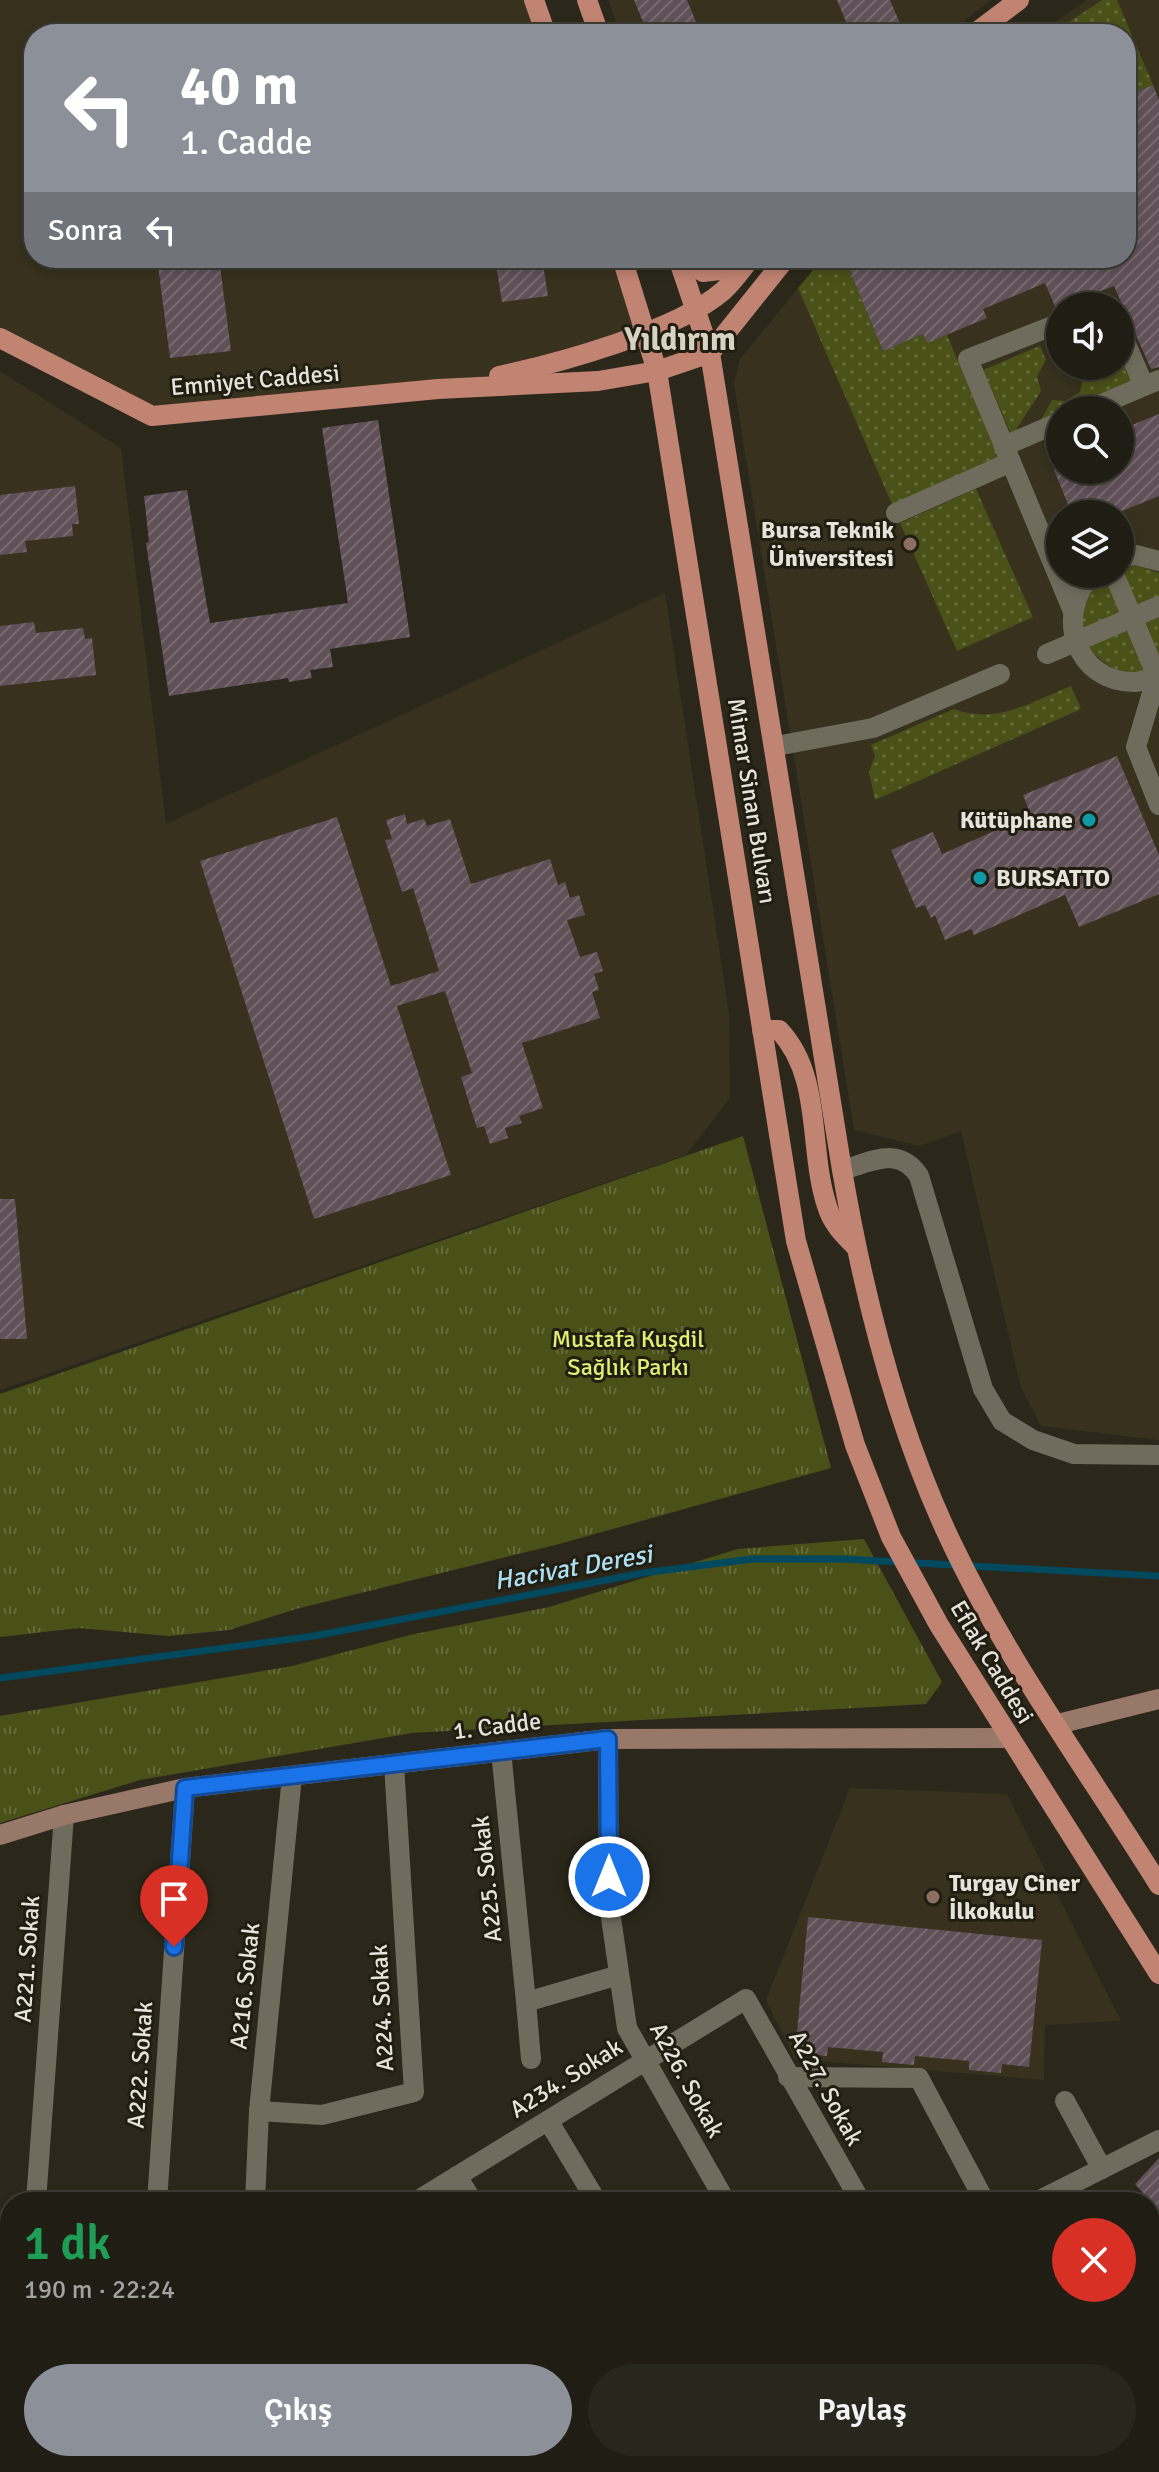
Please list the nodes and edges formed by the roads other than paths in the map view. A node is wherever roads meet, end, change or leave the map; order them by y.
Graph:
1 (534, 0) edge
2 (587, 0) edge
3 (1019, 0) edge
4 (542, 24) edge
5 (595, 24) edge
6 (987, 24) edge
7 (625, 268) edge
8 (682, 268) edge
9 (698, 268) edge
10 (723, 268) edge
11 (743, 268) edge
12 (778, 268) edge
13 (696, 309) junction
14 (1046, 328) edge
15 (645, 332) junction
16 (0, 338) edge
17 (710, 353) junction
18 (1134, 354) edge
19 (657, 371) junction
20 (1151, 383) edge
21 (438, 389) junction
22 (1121, 396) edge
23 (1046, 431) edge
24 (1008, 454) junction
25 (896, 513) dead end
26 (1134, 555) edge
27 (1159, 561) edge
28 (1078, 588) edge
29 (1120, 588) edge
30 (1159, 606) edge
31 (1072, 609) junction
32 (1132, 618) junction
33 (1075, 642) junction
34 (1047, 654) dead end
35 (1000, 674) dead end
36 (1158, 676) edge
37 (776, 746) junction
38 (1159, 805) edge
39 (762, 1030) junction
40 (842, 1170) junction
41 (855, 1246) junction
42 (881, 1343) joint
43 (827, 1354) joint
44 (1159, 1455) edge
45 (1159, 1699) edge
46 (1058, 1724) junction
47 (1007, 1738) junction
48 (608, 1739) junction
49 (501, 1751) junction
50 (394, 1764) junction
51 (292, 1776) junction
52 (185, 1788) junction
53 (64, 1815) junction
54 (0, 1835) edge
55 (1159, 1885) edge
56 (1159, 1974) edge
57 (619, 1975) junction
58 (746, 1999) joint
59 (526, 2002) junction
60 (531, 2059) dead end
61 (643, 2060) junction
62 (788, 2077) junction
63 (1065, 2101) dead end
64 (259, 2111) junction
65 (549, 2122) junction
66 (1159, 2140) edge
67 (1102, 2169) junction
68 (457, 2176) junction
69 (37, 2192) edge
70 (158, 2192) edge
71 (255, 2192) edge
72 (431, 2192) edge
73 (467, 2192) edge
74 (591, 2192) edge
75 (720, 2192) edge
76 (855, 2192) edge
77 (980, 2192) edge
78 (1069, 2192) edge

1 - 4 main road
2 - 5 main road
3 - 6 main road
7 - 15 main road, Mimar Sinan Bulvarı
8 - 13 main road, Mimar Sinan Bulvarı
9 - 10 main road
11 - 13 main road
12 - 17 main road
13 - 15 main road
13 - 17 main road, Mimar Sinan Bulvarı
14 - 24 street
15 - 19 main road, Mimar Sinan Bulvarı
15 - 21 main road
16 - 21 main road, Emniyet Caddesi
17 - 19 main road
17 - 37 main road, Mimar Sinan Bulvarı
18 - 20 street
19 - 21 main road
19 - 39 main road, Mimar Sinan Bulvarı
20 - 22 street
23 - 24 street
24 - 25 street
24 - 31 street
26 - 27 street
28 - 31 street
29 - 32 street
30 - 32 street
31 - 33 street
32 - 33 street
32 - 36 street
33 - 34 street
33 - 36 street
35 - 37 street
36 - 38 street
37 - 40 main road, Mimar Sinan Bulvarı
39 - 41 main road
39 - 43 main road, Mimar Sinan Bulvarı
40 - 41 main road, Mimar Sinan Bulvarı
40 - 44 street
41 - 42 main road, Mimar Sinan Bulvarı
42 - 46 main road, Eflak Caddesi
43 - 47 main road, Eflak Caddesi
45 - 46 main road
46 - 55 main road, Eflak Caddesi
47 - 48 main road, 1. Cadde
47 - 56 main road, Eflak Caddesi
48 - 49 main road, 1. Cadde
48 - 57 street, A226. Sokak
49 - 50 main road, 1. Cadde
49 - 59 street, A225. Sokak
50 - 51 main road, 1. Cadde
50 - 64 street, A224. Sokak
51 - 52 main road, 1. Cadde
51 - 64 street, A216. Sokak
52 - 53 main road, 1. Cadde
52 - 70 street, A222. Sokak
53 - 54 main road, 1. Cadde
53 - 69 street, A221. Sokak
57 - 59 street
57 - 61 street, A226. Sokak
58 - 61 street, A234. Sokak
58 - 62 street, A227. Sokak
59 - 60 street, A225. Sokak
61 - 65 street, A234. Sokak
61 - 75 street, A226. Sokak
62 - 76 street, A227. Sokak
62 - 77 street
63 - 67 street
64 - 71 street, A216. Sokak
65 - 68 street, A234. Sokak
65 - 74 street
66 - 67 street
67 - 78 street
68 - 72 street, A234. Sokak
68 - 73 street

